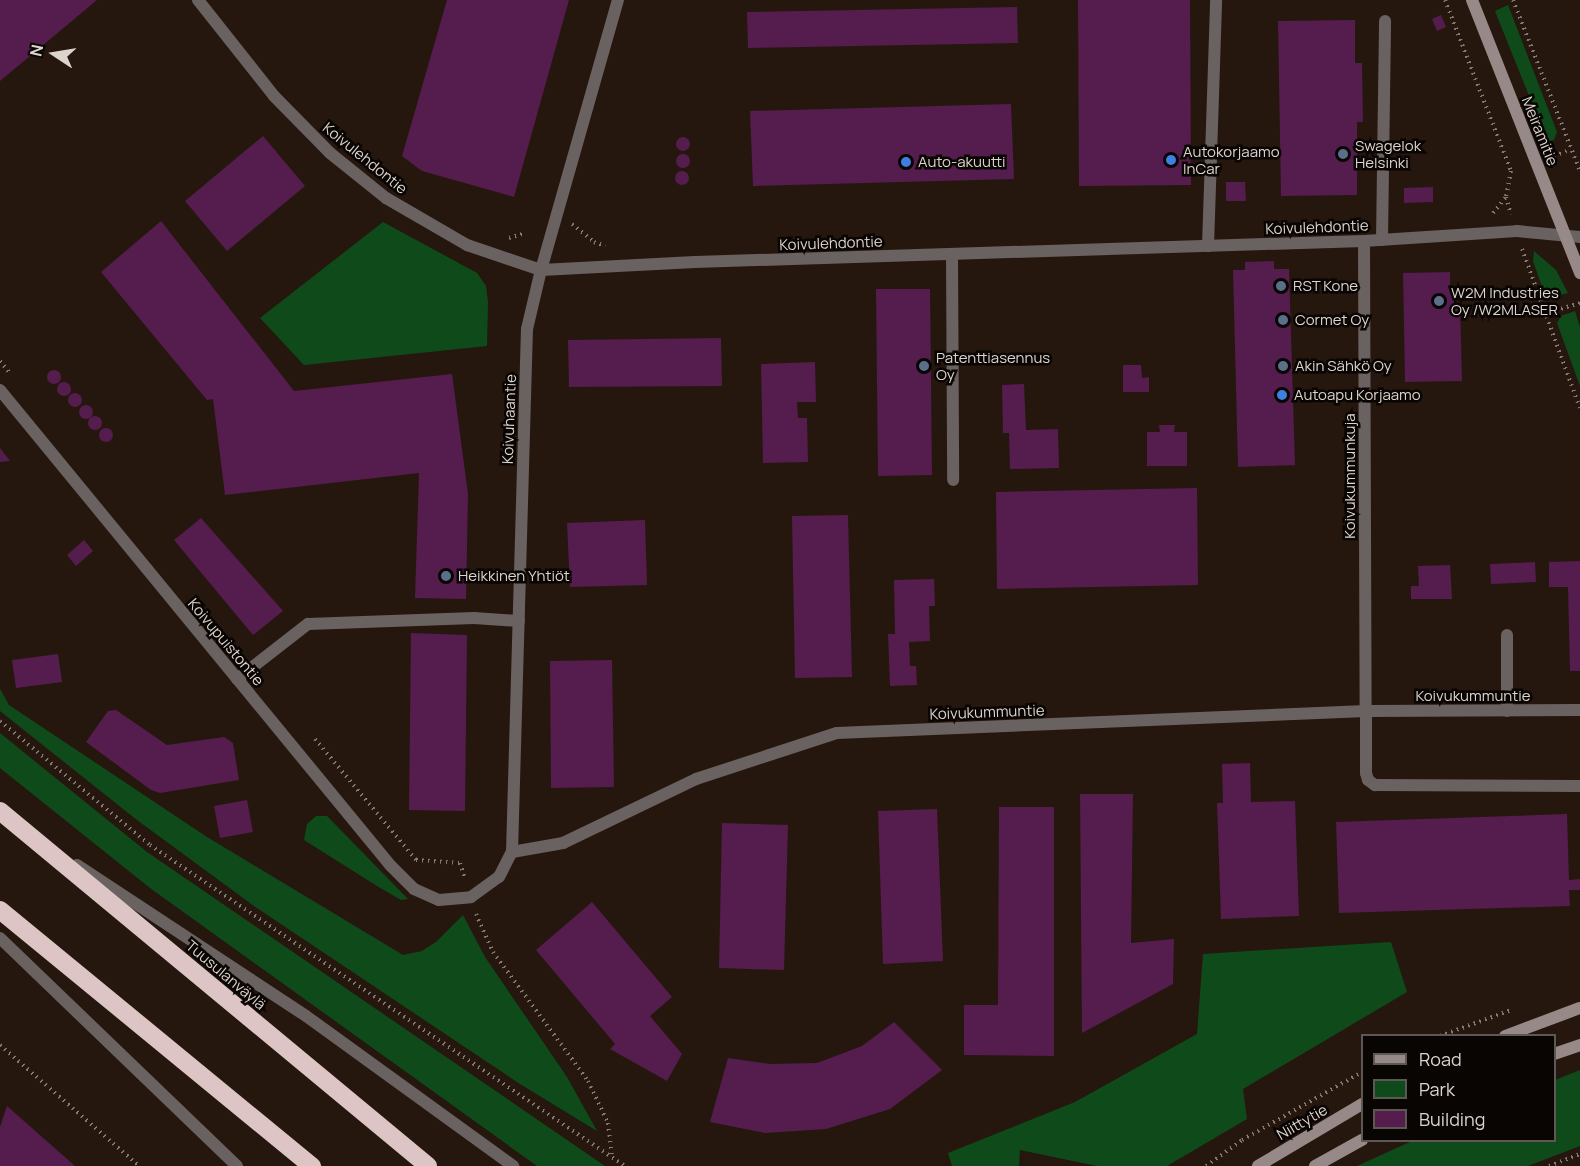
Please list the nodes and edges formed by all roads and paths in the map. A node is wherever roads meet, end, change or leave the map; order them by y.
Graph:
1 (198, 0) edge
2 (618, 0) edge
3 (1216, 0) edge
4 (1445, 0) edge
5 (1472, 0) edge
6 (1513, 0) edge
7 (1385, 21) dead end
8 (1580, 171) edge
9 (1517, 231) junction
10 (522, 234) dead end
11 (1574, 237) edge
12 (1382, 240) junction
13 (500, 241) dead end
14 (1364, 241) junction
15 (1208, 246) junction
16 (952, 254) junction
17 (541, 270) junction
18 (1580, 273) edge
19 (1580, 303) edge
20 (1544, 314) junction
21 (0, 361) edge
22 (15, 379) dead end
23 (0, 390) edge
24 (1580, 408) edge
25 (953, 480) dead end
26 (519, 621) junction
27 (1507, 635) dead end
28 (237, 679) junction
29 (1580, 710) edge
30 (1366, 711) junction
31 (1508, 711) junction
32 (0, 721) edge
33 (313, 736) dead end
34 (1580, 786) edge
35 (0, 811) edge
36 (22, 829) junction
37 (512, 852) junction
38 (471, 897) junction
39 (0, 910) edge
40 (0, 938) edge
41 (1580, 1008) edge
42 (1508, 1034) edge
43 (0, 1044) edge
44 (1580, 1045) edge
45 (1556, 1053) edge
46 (1361, 1073) edge
47 (1361, 1105) edge
48 (1361, 1141) edge
49 (1580, 1154) edge
50 (612, 1156) junction
51 (139, 1166) edge
52 (237, 1166) edge
53 (312, 1166) edge
54 (428, 1166) edge
55 (513, 1166) edge
56 (625, 1166) edge
57 (1206, 1166) edge
58 (1258, 1166) edge
59 (1315, 1166) edge
60 (1550, 1166) edge

1 - 17 street, Koivulehdontie
2 - 17 street, Koivuhaantie
3 - 15 street
4 - 9 path
5 - 11 main road, Meiramitie
6 - 8 path
7 - 12 street
9 - 11 street, Koivulehdontie
9 - 12 street, Koivulehdontie
9 - 20 path
10 - 13 path
11 - 18 main road, Meiramitie
12 - 14 street, Koivulehdontie
14 - 15 street, Koivulehdontie
14 - 30 street, Koivukummunkuja
15 - 16 street, Koivulehdontie
16 - 17 street, Koivulehdontie
16 - 25 street
17 - 26 street, Koivuhaantie
19 - 20 path
20 - 24 path
21 - 22 path
23 - 28 street, Koivupuistontie
26 - 28 street
26 - 37 street, Koivuhaantie
27 - 31 street
28 - 38 street, Koivupuistontie
29 - 31 street, Koivukummuntie
30 - 31 street, Koivukummuntie
30 - 34 street, Koivukummunkuja
30 - 37 street, Koivukummuntie
32 - 50 path
33 - 38 path
35 - 36 highway, Tuusulanväylä
36 - 54 highway, Tuusulanväylä
36 - 55 street
37 - 38 street
38 - 50 path
39 - 53 highway
40 - 52 street
41 - 42 main road
43 - 51 path
44 - 45 main road
46 - 57 path
47 - 58 main road, Niittytie
48 - 59 main road
49 - 60 path
50 - 56 path

